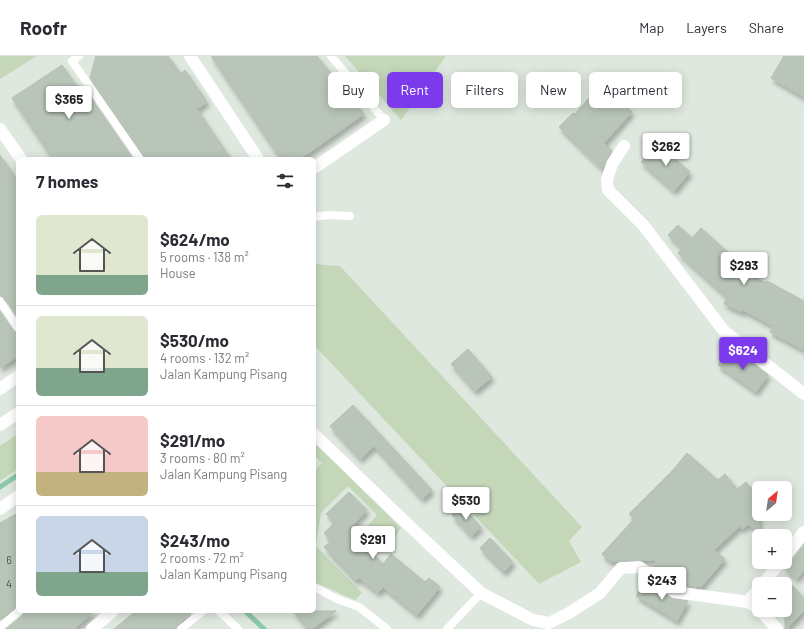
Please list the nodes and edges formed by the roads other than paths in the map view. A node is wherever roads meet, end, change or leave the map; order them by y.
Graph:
1 (79, 56) edge
2 (190, 56) edge
3 (331, 56) edge
4 (384, 120) joint
5 (0, 129) edge
6 (624, 146) dead end
7 (20, 157) edge
8 (139, 157) edge
9 (257, 157) edge
10 (316, 167) edge
11 (350, 216) dead end
12 (316, 217) edge
13 (0, 301) edge
14 (16, 325) edge
15 (16, 377) edge
16 (0, 388) edge
17 (804, 394) edge
18 (16, 414) edge
19 (0, 425) edge
20 (316, 436) edge
21 (16, 497) edge
22 (0, 509) edge
23 (804, 532) edge
24 (792, 547) edge
25 (775, 569) edge
26 (768, 577) edge
27 (316, 588) edge
28 (482, 593) junction
29 (752, 597) edge
30 (748, 602) junction
31 (752, 605) edge
32 (17, 613) edge
33 (112, 613) edge
34 (201, 613) edge
35 (221, 613) edge
36 (766, 617) edge
37 (0, 627) edge
38 (92, 629) edge
39 (181, 629) edge
40 (238, 629) edge
41 (387, 629) edge
42 (447, 629) edge
43 (777, 629) edge

1 - 8 lane
2 - 9 street
3 - 4 lane
4 - 10 street
5 - 7 street
6 - 17 street
11 - 12 lane
13 - 14 lane
15 - 16 street
18 - 19 street
20 - 28 street
21 - 22 street
23 - 24 street
25 - 26 street
27 - 41 lane
28 - 30 street
28 - 42 lane
29 - 30 street
30 - 31 street
32 - 37 lane
33 - 38 street
34 - 39 lane
35 - 40 lane
36 - 43 street

